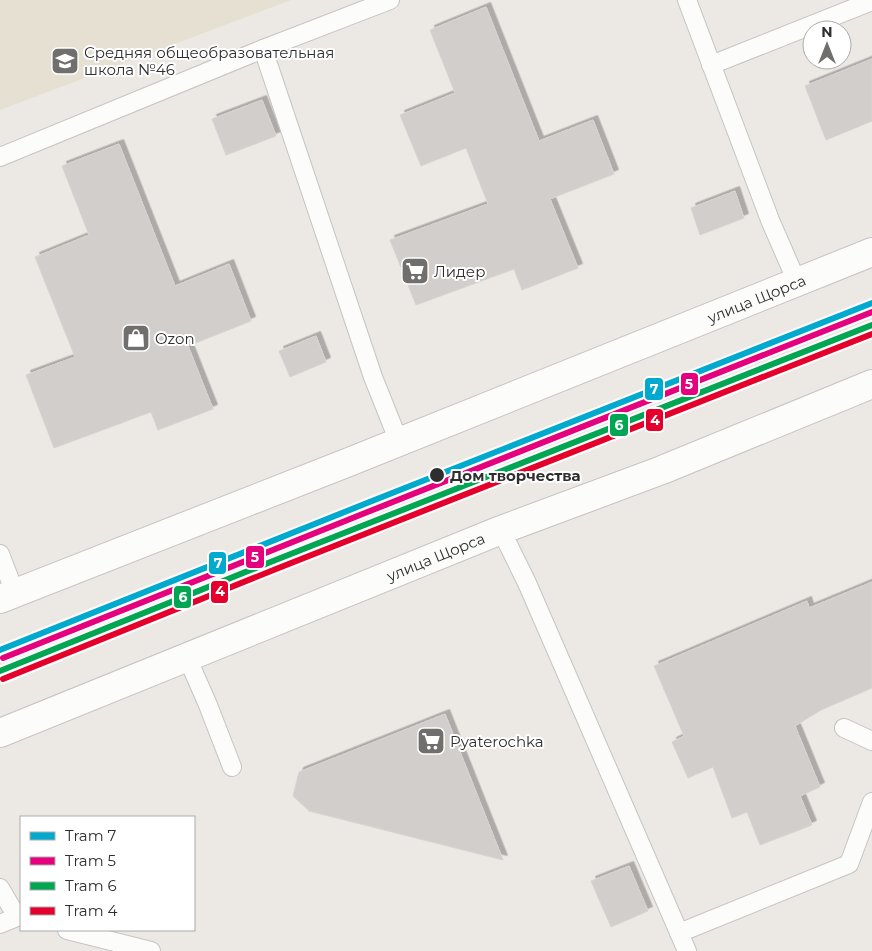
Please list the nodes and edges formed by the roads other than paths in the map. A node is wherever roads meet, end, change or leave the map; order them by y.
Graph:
1 (390, 0) edge
2 (687, 0) edge
3 (872, 1) edge
4 (263, 49) junction
5 (711, 65) junction
6 (0, 157) edge
7 (872, 252) edge
8 (797, 282) junction
9 (872, 384) edge
10 (400, 442) junction
11 (501, 530) junction
12 (0, 554) edge
13 (8, 596) edge
14 (187, 657) junction
15 (844, 728) dead end
16 (0, 732) edge
17 (872, 741) edge
18 (232, 768) dead end
19 (872, 802) edge
20 (0, 888) edge
21 (19, 918) edge
22 (0, 924) edge
23 (71, 931) edge
24 (679, 932) junction
25 (151, 951) edge
26 (687, 951) edge

1 - 4 lane
2 - 5 lane
3 - 5 lane
4 - 6 lane
4 - 10 lane
5 - 8 lane
7 - 8 main road, улица Щорса
8 - 10 main road, улица Щорса
9 - 11 main road, улица Щорса
10 - 13 main road, улица Щорса
11 - 14 main road, улица Щорса
11 - 24 lane
12 - 13 lane
14 - 16 main road, улица Щорса
14 - 18 lane
15 - 17 lane
19 - 24 lane
20 - 21 lane
21 - 22 lane
23 - 25 lane
24 - 26 lane

